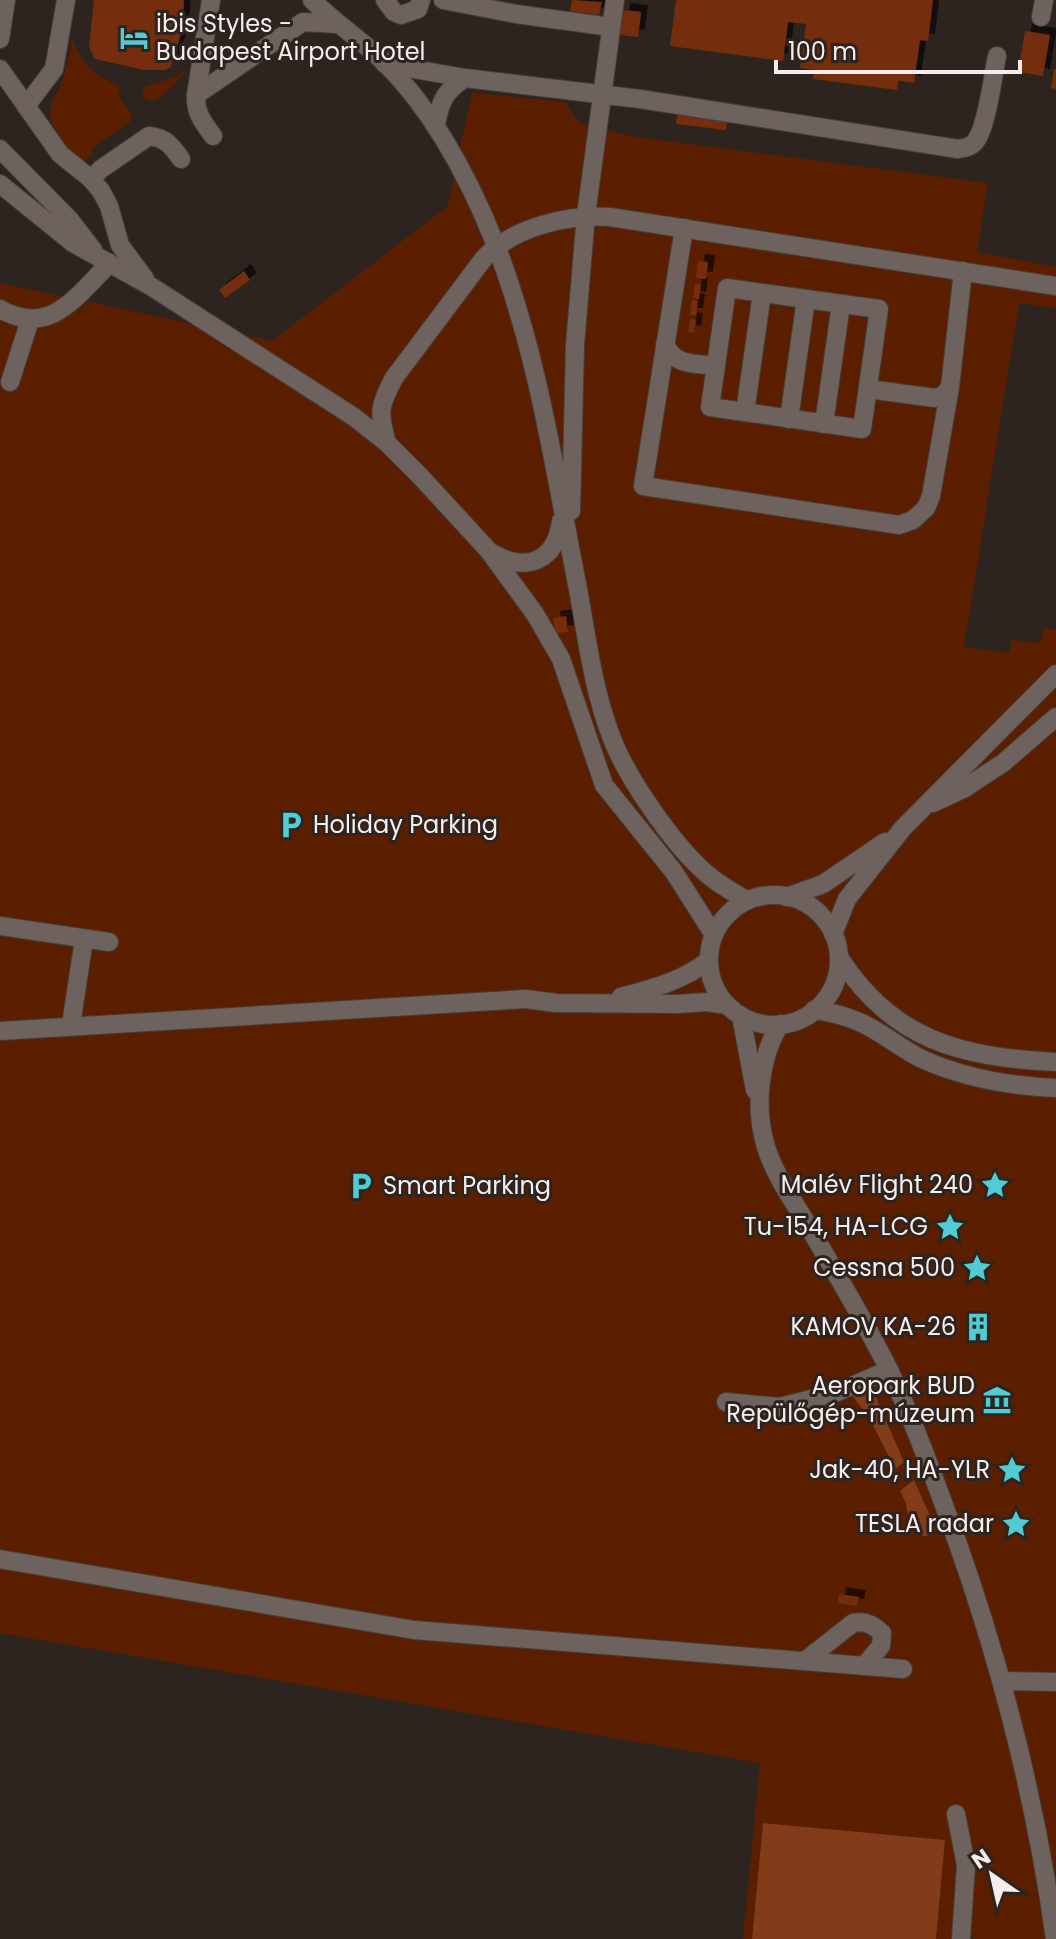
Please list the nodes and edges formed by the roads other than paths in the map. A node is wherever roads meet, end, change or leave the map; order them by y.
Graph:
1 (6, 0) edge
2 (66, 0) edge
3 (211, 0) edge
4 (312, 0) edge
5 (385, 0) edge
6 (615, 0) edge
7 (452, 1) edge
8 (420, 4) edge
9 (496, 5) edge
10 (534, 8) edge
11 (337, 24) junction
12 (611, 27) junction
13 (0, 39) edge
14 (997, 56) dead end
15 (385, 64) junction
16 (0, 69) edge
17 (465, 78) junction
18 (604, 94) junction
19 (196, 95) junction
20 (26, 106) junction
21 (436, 125) junction
22 (213, 136) dead end
23 (0, 149) edge
24 (181, 159) dead end
25 (91, 179) junction
26 (0, 184) edge
27 (586, 215) junction
28 (684, 228) junction
29 (496, 246) junction
30 (104, 259) junction
31 (963, 271) junction
32 (1056, 286) edge
33 (152, 287) junction
34 (762, 293) junction
35 (806, 299) junction
36 (841, 304) junction
37 (0, 309) edge
38 (30, 320) junction
39 (665, 344) junction
40 (716, 361) junction
41 (10, 382) dead end
42 (869, 384) junction
43 (950, 387) junction
44 (745, 412) junction
45 (789, 419) junction
46 (824, 424) junction
47 (387, 443) junction
48 (563, 510) junction
49 (570, 549) junction
50 (489, 551) junction
51 (1056, 674) edge
52 (1056, 717) edge
53 (917, 812) junction
54 (903, 828) junction
55 (787, 897) junction
56 (747, 901) junction
57 (0, 926) edge
58 (833, 934) junction
59 (714, 935) junction
60 (84, 939) junction
61 (109, 942) dead end
62 (839, 957) junction
63 (709, 960) junction
64 (603, 1002) junction
65 (734, 1010) junction
66 (814, 1010) junction
67 (780, 1024) junction
68 (71, 1025) junction
69 (0, 1031) edge
70 (1056, 1062) edge
71 (1056, 1088) edge
72 (761, 1108) junction
73 (889, 1370) junction
74 (726, 1402) dead end
75 (0, 1559) edge
76 (806, 1660) junction
77 (864, 1666) junction
78 (903, 1669) dead end
79 (1002, 1681) junction
80 (1056, 1682) edge
81 (956, 1814) dead end
82 (961, 1939) edge
83 (1055, 1939) edge

1 - 13 street
2 - 20 street
3 - 19 street
4 - 11 street
5 - 8 street
6 - 12 street
7 - 9 street
9 - 10 street
10 - 12 street
11 - 15 street
11 - 19 street
12 - 18 street
14 - 18 street
15 - 17 street
15 - 21 street
16 - 20 street
17 - 18 street
17 - 21 street
18 - 27 street
19 - 22 street
20 - 25 street
21 - 29 street
23 - 30 street
24 - 25 street
25 - 33 street
26 - 30 street
27 - 28 street
27 - 29 street
27 - 49 street
28 - 31 street
28 - 39 street
29 - 47 street
29 - 48 street
30 - 33 street
30 - 38 street
31 - 32 street
31 - 43 street
33 - 47 street
34 - 35 street
34 - 40 street
34 - 44 street
35 - 36 street
35 - 45 street
36 - 42 street
36 - 46 street
37 - 38 street
38 - 41 street
39 - 40 street
39 - 43 street
40 - 44 street
42 - 43 street
42 - 46 street
44 - 45 street
45 - 46 street
47 - 50 street
48 - 49 street
48 - 50 street
49 - 56 street
50 - 59 street
51 - 53 street
52 - 53 street
53 - 54 street
54 - 55 street
54 - 58 street
55 - 56 street
55 - 58 street
56 - 59 street
57 - 60 street
58 - 62 street
59 - 63 street
60 - 61 street
60 - 68 street
62 - 66 street
62 - 70 street
63 - 64 street
63 - 65 street
64 - 65 street
64 - 68 street
65 - 67 street
65 - 72 street
66 - 67 street
66 - 71 street
67 - 72 street
68 - 69 street
72 - 73 street
73 - 74 street
73 - 79 street
75 - 76 street
76 - 77 street
76 - 77 street
77 - 78 street
79 - 80 street
79 - 83 street
81 - 82 street

